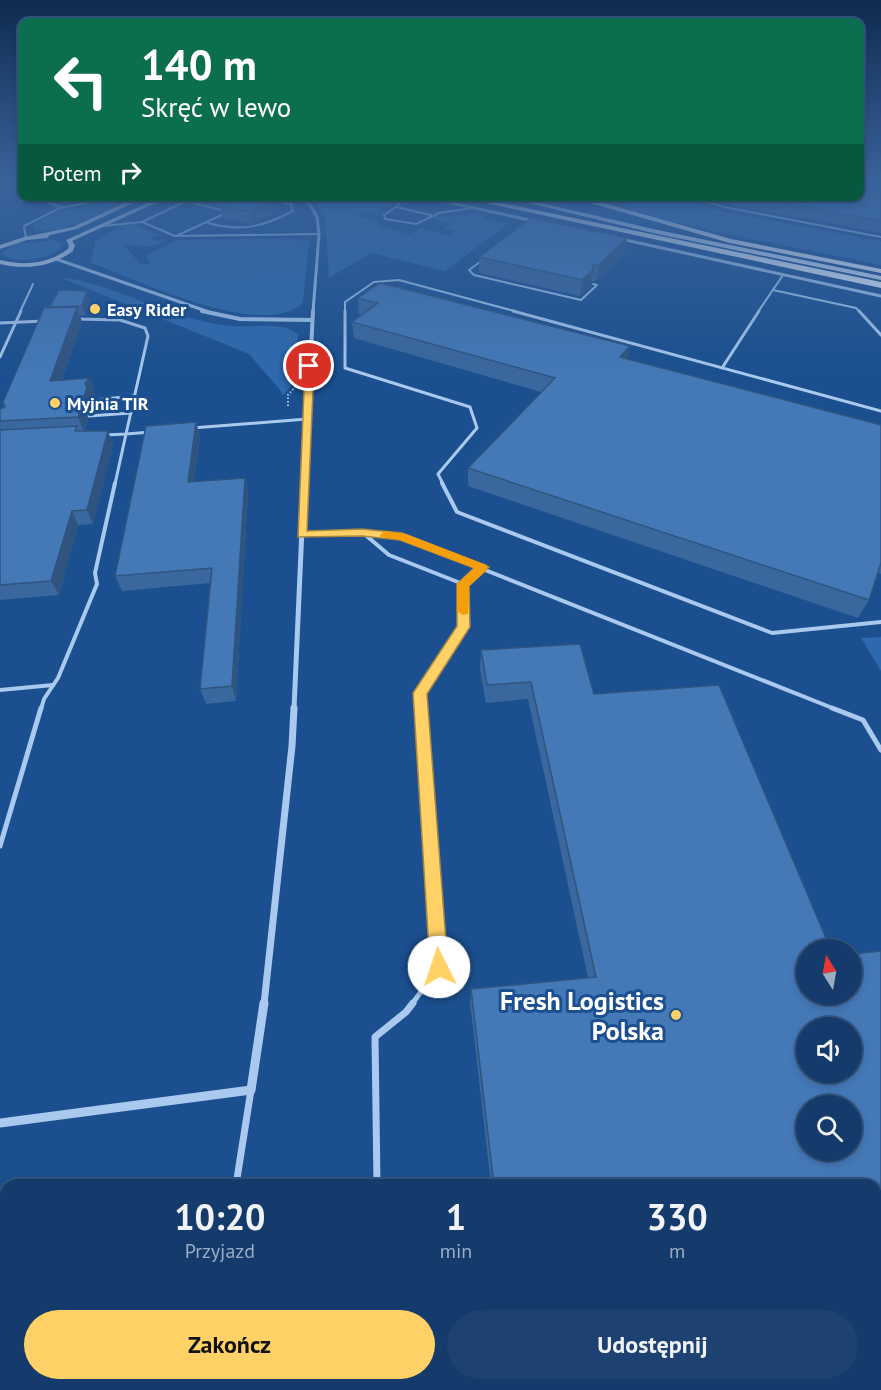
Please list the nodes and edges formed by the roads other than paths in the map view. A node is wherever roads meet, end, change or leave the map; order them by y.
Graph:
1 (72, 246) edge
2 (319, 246) edge
3 (649, 246) edge
4 (694, 246) edge
5 (725, 246) edge
6 (755, 246) edge
7 (487, 257) edge
8 (56, 260) junction
9 (0, 262) edge
10 (881, 270) edge
11 (783, 275) junction
12 (881, 278) edge
13 (33, 284) dead end
14 (593, 284) edge
15 (881, 285) edge
16 (773, 290) junction
17 (881, 296) edge
18 (74, 319) edge
19 (312, 320) junction
20 (50, 321) edge
21 (16, 322) junction
22 (0, 323) edge
23 (881, 334) edge
24 (0, 357) edge
25 (722, 368) junction
26 (135, 396) junction
27 (93, 399) dead end
28 (881, 411) edge
29 (131, 413) junction
30 (89, 416) dead end
31 (307, 419) junction
32 (183, 429) edge
33 (160, 431) edge
34 (126, 434) junction
35 (103, 435) edge
36 (362, 532) junction
37 (302, 534) junction
38 (483, 567) junction
39 (463, 584) junction
40 (881, 622) edge
41 (53, 685) junction
42 (0, 690) edge
43 (881, 750) edge
44 (0, 846) edge
45 (251, 1090) junction
46 (0, 1122) edge
47 (237, 1179) edge
48 (377, 1179) edge

1 - 8 main road
2 - 19 street
3 - 11 street
4 - 15 main road
5 - 12 main road
6 - 10 main road
7 - 14 lane
8 - 9 main road
8 - 19 street
11 - 16 lane
11 - 17 street
13 - 21 lane
16 - 23 lane
16 - 25 lane
18 - 26 lane
19 - 31 street
20 - 21 lane
21 - 22 lane
21 - 24 lane
25 - 28 lane
25 - 40 lane
26 - 27 lane
26 - 29 lane
29 - 30 lane
29 - 34 lane
31 - 32 lane
31 - 37 street
33 - 34 lane
34 - 35 lane
34 - 41 lane
36 - 37 lane
36 - 38 lane
36 - 39 lane
37 - 45 street
38 - 39 lane
38 - 43 lane
39 - 48 lane
41 - 42 lane
41 - 44 lane
45 - 46 street
45 - 47 lane

